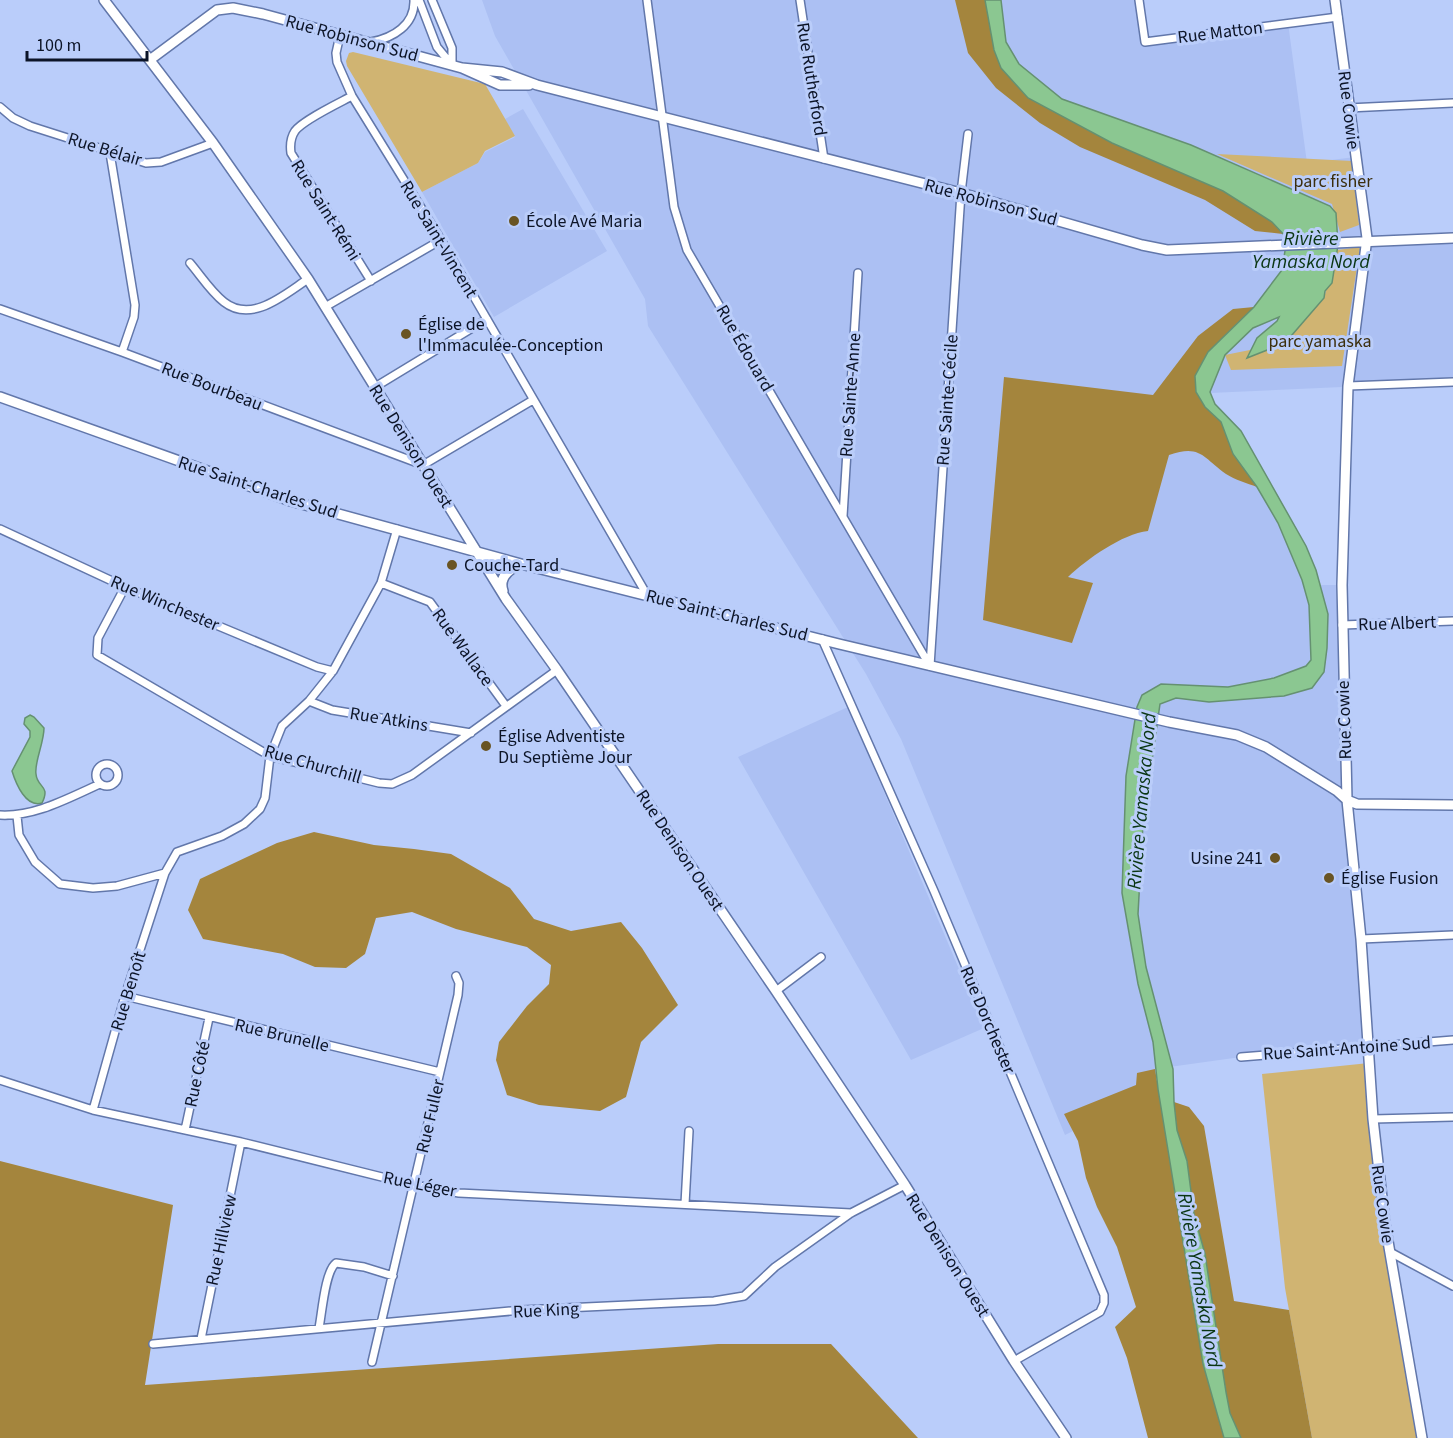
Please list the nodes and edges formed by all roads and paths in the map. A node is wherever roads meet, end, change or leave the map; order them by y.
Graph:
1 (104, 0) edge
2 (414, 0) edge
3 (419, 0) edge
4 (432, 0) edge
5 (647, 0) edge
6 (800, 0) edge
7 (1139, 0) edge
8 (1335, 0) edge
9 (1338, 16) junction
10 (340, 35) junction
11 (370, 43) junction
12 (151, 59) junction
13 (452, 65) junction
14 (352, 96) junction
15 (1453, 102) edge
16 (0, 107) edge
17 (1348, 108) junction
18 (664, 118) junction
19 (968, 134) dead end
20 (213, 143) junction
21 (110, 153) junction
22 (824, 159) junction
23 (961, 193) junction
24 (1453, 238) edge
25 (441, 240) junction
26 (1362, 242) junction
27 (190, 263) dead end
28 (858, 273) dead end
29 (308, 279) junction
30 (371, 281) junction
31 (325, 307) junction
32 (0, 309) edge
33 (487, 319) junction
34 (122, 352) junction
35 (1453, 382) edge
36 (1348, 386) junction
37 (375, 387) junction
38 (0, 397) edge
39 (533, 400) junction
40 (423, 465) junction
41 (843, 516) junction
42 (0, 529) edge
43 (397, 529) junction
44 (476, 551) junction
45 (521, 564) junction
46 (381, 583) junction
47 (125, 587) junction
48 (647, 596) junction
49 (506, 599) junction
50 (1453, 621) edge
51 (1342, 625) junction
52 (822, 639) junction
53 (930, 666) junction
54 (557, 670) junction
55 (333, 671) junction
56 (309, 701) junction
57 (506, 706) junction
58 (471, 733) junction
59 (270, 756) junction
60 (100, 784) dead end
61 (1347, 800) junction
62 (1453, 805) edge
63 (0, 816) edge
64 (17, 816) junction
65 (165, 873) junction
66 (1453, 935) edge
67 (1361, 939) junction
68 (821, 957) dead end
69 (456, 976) dead end
70 (776, 991) junction
71 (125, 996) junction
72 (209, 1018) junction
73 (1453, 1040) edge
74 (1368, 1046) junction
75 (1242, 1057) dead end
76 (440, 1072) junction
77 (0, 1080) edge
78 (93, 1110) junction
79 (1453, 1117) edge
80 (1373, 1119) junction
81 (185, 1130) junction
82 (689, 1131) dead end
83 (241, 1142) junction
84 (414, 1185) junction
85 (905, 1185) junction
86 (685, 1204) junction
87 (851, 1213) junction
88 (1390, 1252) junction
89 (393, 1276) junction
90 (1453, 1286) edge
91 (381, 1323) junction
92 (319, 1328) junction
93 (201, 1339) junction
94 (153, 1344) dead end
95 (1014, 1361) junction
96 (372, 1362) dead end
97 (1066, 1438) edge
98 (1422, 1438) edge

1 - 12 street, Rue Denison Ouest
2 - 11 street
3 - 13 street
4 - 13 street
5 - 18 street, Rue Édouard
6 - 22 street, Rue Rutherford
7 - 9 street, Rue Matton
8 - 9 street, Rue Cowie
9 - 17 street, Rue Cowie
10 - 11 street, Rue Robinson Sud
10 - 12 street, Rue Robinson Sud
10 - 14 street, Rue Saint-Vincent
11 - 13 street, Rue Robinson Sud
12 - 20 street, Rue Denison Ouest
13 - 18 street, Rue Robinson Sud
14 - 25 street, Rue Saint-Vincent
14 - 30 street, Rue Saint-Rémi
15 - 17 street
16 - 21 street, Rue Bélair
17 - 26 street, Rue Cowie
18 - 22 street, Rue Robinson Sud
18 - 41 street, Rue Édouard
19 - 23 street, Rue Sainte-Cécile
20 - 21 street, Rue Bélair
20 - 29 street, Rue Denison Ouest
21 - 34 street
22 - 23 street, Rue Robinson Sud
23 - 26 street, Rue Robinson Sud
23 - 53 street, Rue Sainte-Cécile
24 - 26 street, Rue Robinson Sud
25 - 30 street
25 - 33 street, Rue Saint-Vincent
26 - 36 street, Rue Cowie
27 - 29 street
28 - 41 street, Rue Sainte-Anne
29 - 31 street, Rue Denison Ouest
30 - 31 street
31 - 37 street, Rue Denison Ouest
32 - 34 street, Rue Bourbeau
33 - 37 street
33 - 39 street, Rue Saint-Vincent
34 - 40 street, Rue Bourbeau
35 - 36 street
36 - 51 street, Rue Cowie
37 - 40 street, Rue Denison Ouest
38 - 43 street, Rue Saint-Charles Sud
39 - 40 street
39 - 48 street, Rue Saint-Vincent
40 - 44 street, Rue Denison Ouest
41 - 53 street, Rue Édouard
42 - 47 street, Rue Winchester
43 - 44 street, Rue Saint-Charles Sud
43 - 46 street, Rue Benoît
44 - 45 street, Rue Saint-Charles Sud
44 - 49 street, Rue Denison Ouest
45 - 48 street, Rue Saint-Charles Sud
45 - 49 street
46 - 55 street, Rue Benoît
46 - 57 street, Rue Wallace
47 - 55 street, Rue Winchester
47 - 59 street, Rue Churchill
48 - 52 street, Rue Saint-Charles Sud
49 - 54 street, Rue Denison Ouest
50 - 51 street, Rue Albert
51 - 61 street, Rue Cowie
52 - 53 street, Rue Saint-Charles Sud
52 - 95 street, Rue Dorchester
53 - 61 street, Rue Saint-Charles Sud
54 - 57 street, Rue Churchill
54 - 70 street, Rue Denison Ouest
55 - 56 street, Rue Benoît
56 - 58 street, Rue Atkins
56 - 59 street, Rue Benoît
57 - 58 street, Rue Churchill
58 - 59 street, Rue Churchill
59 - 65 street, Rue Benoît
60 - 64 street
61 - 62 street, Rue Saint-Charles Sud
61 - 67 street, Rue Cowie
63 - 64 street
64 - 65 street
65 - 71 street, Rue Benoît
66 - 67 street
67 - 74 street, Rue Cowie
68 - 70 street
69 - 76 street, Rue Fuller
70 - 85 street, Rue Denison Ouest
71 - 72 street, Rue Brunelle
71 - 78 street, Rue Benoît
72 - 76 street, Rue Brunelle
72 - 81 street, Rue Côté
73 - 74 street, Rue Saint-Antoine Sud
74 - 75 street, Rue Saint-Antoine Sud
74 - 80 street, Rue Cowie
76 - 84 street, Rue Fuller
77 - 78 street, Rue Léger
78 - 81 street, Rue Léger
79 - 80 street
80 - 88 street, Rue Cowie
81 - 83 street, Rue Léger
82 - 86 street
83 - 84 street, Rue Léger
83 - 93 street, Rue Hillview
84 - 86 street, Rue Léger
84 - 89 street, Rue Fuller
85 - 87 street, Rue King
85 - 95 street, Rue Denison Ouest
86 - 87 street, Rue Léger
87 - 91 street, Rue King
88 - 90 street
88 - 98 street, Rue Cowie
89 - 91 street, Rue Fuller
89 - 92 street
91 - 92 street, Rue King
91 - 96 street, Rue Fuller
92 - 93 street, Rue King
93 - 94 street, Rue King
95 - 97 street, Rue Denison Ouest

